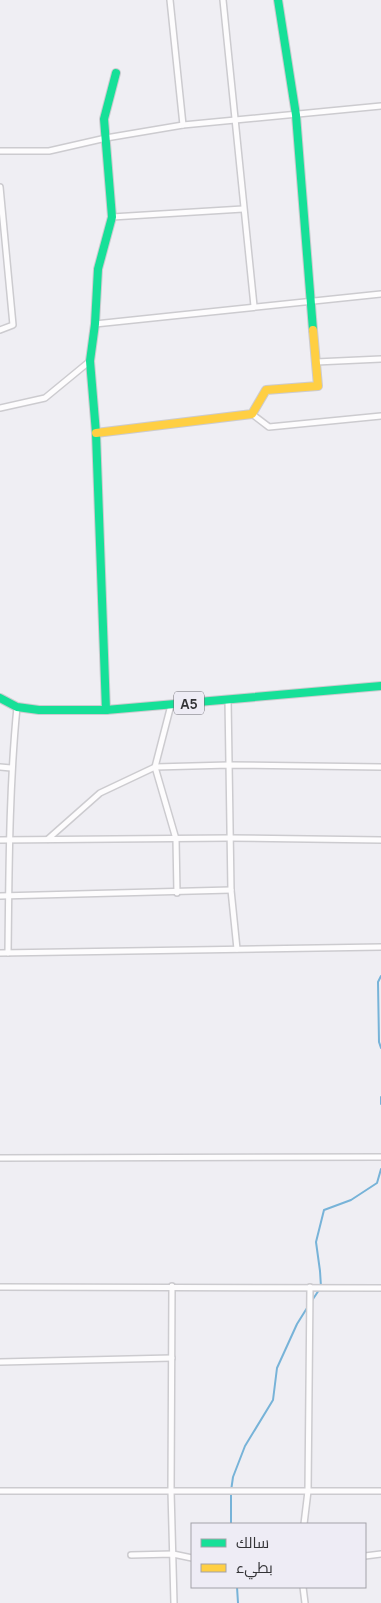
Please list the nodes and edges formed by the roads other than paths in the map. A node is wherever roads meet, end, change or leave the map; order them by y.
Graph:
1 (170, 0) edge
2 (223, 0) edge
3 (278, 0) edge
4 (116, 73) dead end
5 (381, 106) edge
6 (296, 115) junction
7 (235, 120) junction
8 (183, 125) junction
9 (106, 138) junction
10 (0, 151) edge
11 (0, 186) edge
12 (243, 209) junction
13 (112, 217) junction
14 (381, 294) edge
15 (312, 301) junction
16 (254, 306) junction
17 (95, 324) junction
18 (0, 330) edge
19 (381, 359) edge
20 (90, 361) junction
21 (316, 362) junction
22 (0, 408) edge
23 (252, 414) junction
24 (381, 416) edge
25 (96, 433) junction
26 (381, 686) edge
27 (0, 698) edge
28 (228, 698) junction
29 (171, 704) junction
30 (17, 707) junction
31 (106, 710) junction
32 (229, 765) junction
33 (381, 766) edge
34 (0, 767) edge
35 (155, 767) junction
36 (11, 768) junction
37 (230, 838) junction
38 (176, 839) junction
39 (0, 840) edge
40 (8, 840) junction
41 (48, 840) junction
42 (381, 840) edge
43 (231, 890) junction
44 (177, 893) junction
45 (9, 895) junction
46 (0, 896) edge
47 (381, 947) edge
48 (237, 949) junction
49 (0, 953) edge
50 (8, 953) junction
51 (381, 1157) edge
52 (0, 1158) edge
53 (172, 1286) junction
54 (0, 1287) edge
55 (310, 1287) junction
56 (381, 1288) edge
57 (172, 1358) junction
58 (0, 1362) edge
59 (0, 1491) edge
60 (171, 1491) junction
61 (308, 1491) junction
62 (381, 1491) edge
63 (304, 1523) edge
64 (173, 1554) junction
65 (381, 1554) edge
66 (131, 1555) dead end
67 (366, 1556) edge
68 (191, 1558) edge
69 (303, 1588) edge
70 (174, 1603) edge
71 (305, 1603) edge

1 - 8 street
2 - 7 street
3 - 6 main road
4 - 9 main road
5 - 6 street
6 - 7 street
6 - 15 main road
7 - 8 street
7 - 12 street
8 - 9 street
9 - 10 street
9 - 13 main road
11 - 18 street
12 - 13 street
12 - 16 street
13 - 17 main road
14 - 15 street
15 - 16 street
15 - 21 main road
16 - 17 street
17 - 20 main road
19 - 21 street
20 - 22 street
20 - 25 main road
21 - 23 main road
23 - 24 street
23 - 25 main road
25 - 31 main road
26 - 28 main road, A5
27 - 30 main road, A5
28 - 29 main road, A5
28 - 32 street
29 - 31 main road, A5
29 - 35 street
30 - 31 main road, A5
30 - 36 street
32 - 33 street
32 - 35 street
32 - 37 street
34 - 36 street
35 - 38 street
35 - 41 street
36 - 40 street
37 - 38 street
37 - 42 street
37 - 43 street
38 - 41 street
38 - 44 street
39 - 40 street
40 - 41 street
40 - 45 street
43 - 44 street
43 - 48 street
44 - 45 street
45 - 46 street
45 - 50 street
47 - 48 street
48 - 50 street
49 - 50 street
51 - 52 street
53 - 54 street
53 - 55 street
53 - 57 street
55 - 56 street
55 - 61 street
57 - 58 street
57 - 60 street
59 - 60 street
60 - 61 street
60 - 64 street
61 - 62 street
61 - 63 street
64 - 66 street
64 - 68 street
64 - 70 street
65 - 67 street
69 - 71 street

